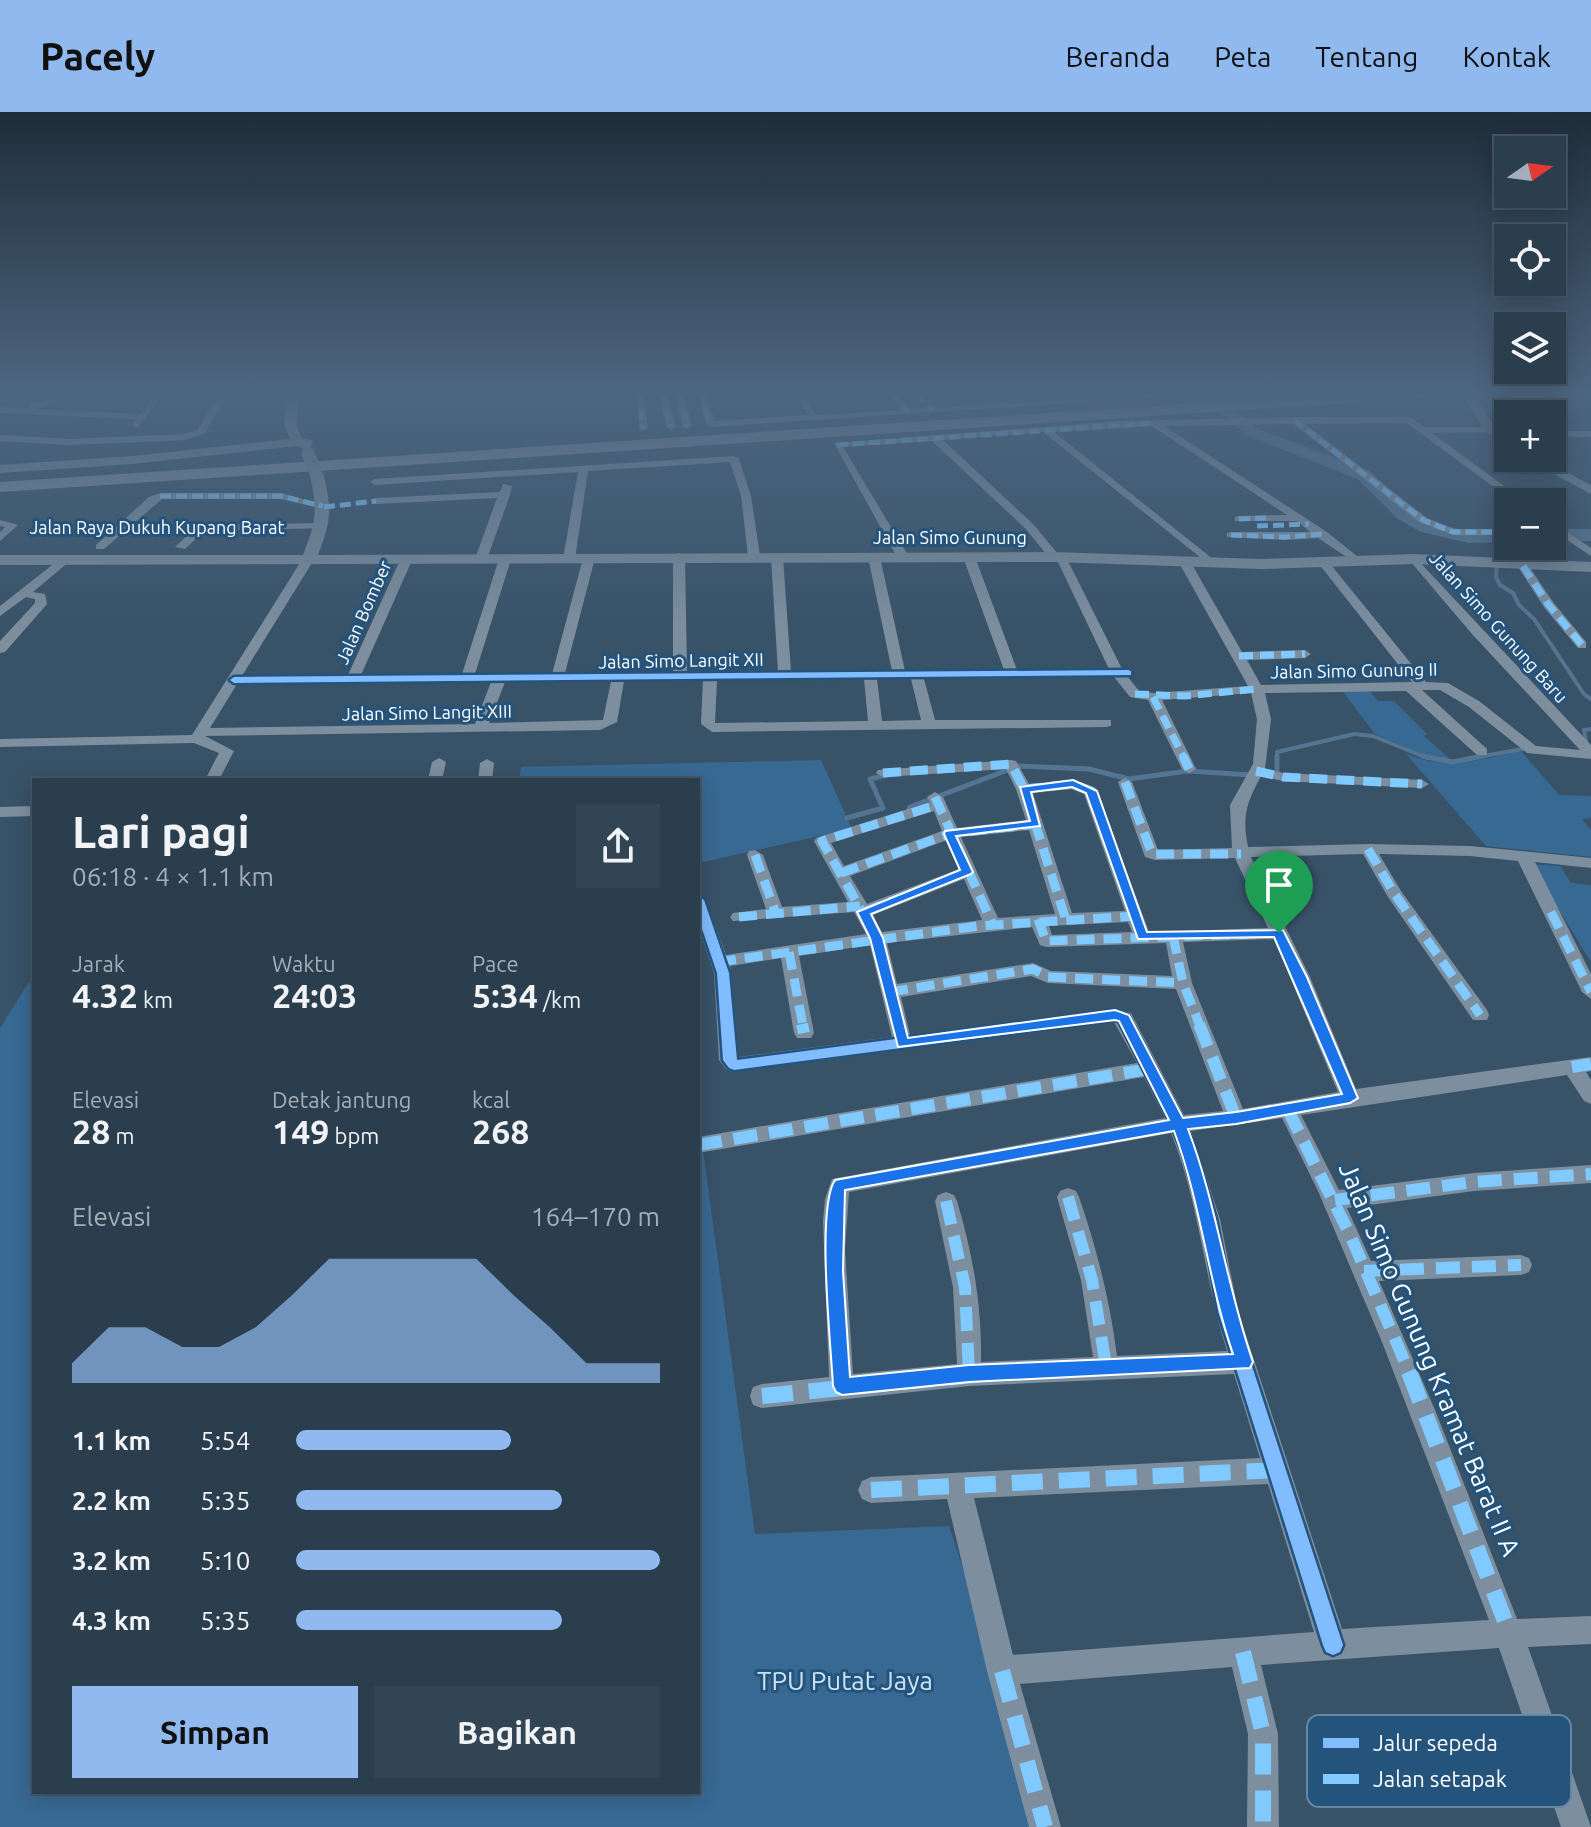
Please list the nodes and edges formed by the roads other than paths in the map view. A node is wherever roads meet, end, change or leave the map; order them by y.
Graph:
1 (110, 473) edge
2 (202, 473) edge
3 (316, 473) edge
4 (528, 473) edge
5 (583, 473) edge
6 (739, 473) edge
7 (855, 473) edge
8 (972, 473) edge
9 (1100, 473) edge
10 (1230, 473) edge
11 (1362, 473) edge
12 (1482, 473) edge
13 (1563, 473) edge
14 (1569, 473) edge
15 (511, 474) junction
16 (0, 480) edge
17 (375, 482) dead end
18 (1591, 483) edge
19 (0, 487) edge
20 (1502, 488) edge
21 (1591, 490) edge
22 (505, 495) junction
23 (376, 501) dead end
24 (323, 506) junction
25 (1304, 521) junction
26 (1240, 522) dead end
27 (0, 523) edge
28 (322, 526) junction
29 (1494, 533) edge
30 (1323, 534) junction
31 (1231, 535) dead end
32 (1566, 535) edge
33 (0, 538) edge
34 (181, 547) junction
35 (0, 548) edge
36 (104, 551) junction
37 (311, 552) junction
38 (1591, 553) edge
39 (679, 556) junction
40 (754, 556) junction
41 (777, 557) junction
42 (874, 557) junction
43 (903, 557) junction
44 (969, 557) junction
45 (1063, 557) junction
46 (407, 558) junction
47 (589, 558) junction
48 (481, 559) junction
49 (505, 559) junction
50 (569, 559) junction
51 (1354, 559) junction
52 (1414, 559) junction
53 (0, 560) edge
54 (65, 560) junction
55 (1184, 561) junction
56 (1210, 562) junction
57 (1323, 562) junction
58 (1523, 566) junction
59 (1591, 567) edge
60 (24, 593) junction
61 (0, 612) edge
62 (1582, 645) dead end
63 (0, 649) edge
64 (1305, 654) dead end
65 (1239, 656) junction
66 (916, 674) junction
67 (870, 675) junction
68 (899, 675) junction
69 (1012, 675) junction
70 (785, 676) junction
71 (1124, 676) junction
72 (680, 678) junction
73 (710, 678) junction
74 (353, 679) junction
75 (467, 679) junction
76 (499, 679) junction
77 (557, 679) junction
78 (618, 679) junction
79 (234, 680) junction
80 (1415, 686) junction
81 (1257, 689) junction
82 (1153, 697) junction
83 (1106, 723) dead end
84 (929, 724) junction
85 (875, 725) junction
86 (480, 730) junction
87 (238, 731) junction
88 (198, 736) junction
89 (0, 743) edge
90 (227, 751) junction
91 (1588, 751) edge
92 (1482, 752) dead end
93 (439, 762) dead end
94 (487, 763) dead end
95 (1189, 769) dead end
96 (883, 773) dead end
97 (1261, 774) junction
98 (213, 778) edge
99 (435, 778) edge
100 (485, 778) edge
101 (1125, 782) dead end
102 (1422, 784) dead end
103 (1024, 789) junction
104 (32, 811) edge
105 (0, 812) edge
106 (1036, 824) junction
107 (949, 834) junction
108 (1368, 849) junction
109 (1241, 854) junction
110 (755, 855) dead end
111 (1523, 855) junction
112 (1591, 863) edge
113 (967, 872) junction
114 (841, 873) junction
115 (700, 906) edge
116 (862, 909) junction
117 (776, 914) junction
118 (1135, 916) junction
119 (739, 917) dead end
120 (1065, 917) junction
121 (1038, 919) junction
122 (992, 923) junction
123 (1279, 933) junction
124 (1142, 936) junction
125 (1173, 936) junction
126 (877, 938) junction
127 (789, 952) junction
128 (718, 962) junction
129 (1183, 983) junction
130 (890, 992) junction
131 (1591, 992) edge
132 (1480, 1015) dead end
133 (804, 1033) dead end
134 (903, 1044) junction
135 (1581, 1065) edge
136 (1148, 1069) junction
137 (1591, 1096) edge
138 (1350, 1098) junction
139 (1288, 1110) junction
140 (1236, 1118) junction
141 (1178, 1124) junction
142 (700, 1145) edge
143 (1591, 1174) edge
144 (1068, 1197) dead end
145 (1335, 1200) junction
146 (946, 1201) dead end
147 (1521, 1265) dead end
148 (1364, 1271) junction
149 (1244, 1362) junction
150 (1106, 1366) junction
151 (969, 1374) junction
152 (842, 1386) junction
153 (762, 1396) dead end
154 (1278, 1470) junction
155 (958, 1488) junction
156 (871, 1490) dead end
157 (1591, 1630) edge
158 (1510, 1634) junction
159 (1333, 1645) junction
160 (1243, 1652) junction
161 (1002, 1671) junction
162 (1538, 1715) edge
163 (1570, 1807) edge
164 (1045, 1827) edge
165 (1263, 1827) edge
166 (1577, 1827) edge

1 - 16 highway
2 - 19 highway
3 - 24 main road, bridge
4 - 15 street
5 - 50 street
6 - 40 street
7 - 43 street
8 - 45 street
9 - 56 street
10 - 25 street
11 - 29 street
12 - 20 street
13 - 21 main road
14 - 18 main road
15 - 17 street
15 - 22 street
22 - 23 street
22 - 48 street
24 - 28 main road
24 - 36 street
25 - 26 street
25 - 30 street
27 - 33 street
28 - 34 street
28 - 37 main road
30 - 31 street
30 - 51 street
32 - 38 street
34 - 36 main road, Jalan Raya Dukuh Kupang Barat
34 - 37 main road, Jalan Raya Dukuh Kupang Barat
35 - 36 main road, Jalan Raya Dukuh Kupang Barat
36 - 37 main road, Jalan Raya Dukuh Kupang Barat
36 - 54 main road, Jalan Raya Dukuh Kupang Barat
37 - 46 main road, Jalan Simo Gunung
37 - 79 street
39 - 40 main road, Jalan Simo Gunung
39 - 47 main road, Jalan Simo Gunung
39 - 72 street
40 - 41 main road, Jalan Simo Gunung
41 - 42 main road, Jalan Simo Gunung
41 - 70 street
42 - 43 main road, Jalan Simo Gunung
42 - 68 street
43 - 44 main road, Jalan Simo Gunung
44 - 45 main road, Jalan Simo Gunung
44 - 69 street
45 - 55 main road, Jalan Simo Gunung
45 - 71 street
46 - 48 main road, Jalan Simo Gunung
46 - 74 street, Jalan Bomber
47 - 50 main road, Jalan Simo Gunung
47 - 77 street
48 - 49 main road, Jalan Simo Gunung
49 - 50 main road, Jalan Simo Gunung
49 - 75 street
51 - 52 main road, Jalan Simo Gunung
51 - 57 main road, Jalan Simo Gunung
52 - 58 main road, Jalan Simo Gunung
52 - 91 street, Jalan Simo Gunung Baru
53 - 54 main road, Jalan Raya Dukuh Kupang Barat
54 - 60 street
55 - 56 main road, Jalan Simo Gunung
55 - 65 street
56 - 57 main road, Jalan Simo Gunung
57 - 80 street
58 - 59 main road, Jalan Simo Gunung
58 - 62 street
60 - 61 street
60 - 63 street
64 - 65 street
65 - 81 street
66 - 68 street, Jalan Simo Langit XII
66 - 69 street, Jalan Simo Langit XII
66 - 84 street
67 - 68 street, Jalan Simo Langit XII
67 - 70 street, Jalan Simo Langit XII
67 - 85 street
69 - 71 street, Jalan Simo Langit XII
70 - 73 street, Jalan Simo Langit XII
71 - 82 street, Jalan Simo Gunung II
72 - 73 street, Jalan Simo Langit XII
72 - 78 street, Jalan Simo Langit XII
73 - 85 street
74 - 75 street, Jalan Simo Langit XII
74 - 79 street, Jalan Simo Langit XII
75 - 76 street, Jalan Simo Langit XII
76 - 77 street, Jalan Simo Langit XII
76 - 86 street
77 - 78 street, Jalan Simo Langit XII
78 - 86 street, Jalan Simo Langit XIII
79 - 88 street
80 - 81 street, Jalan Simo Gunung II
80 - 91 street, Jalan Simo Gunung II
80 - 92 street
81 - 82 street, Jalan Simo Gunung II
81 - 97 street
82 - 95 street
83 - 84 street
84 - 85 street
86 - 87 street, Jalan Simo Langit XIII
87 - 88 street, Jalan Simo Langit XIII
87 - 90 street
88 - 89 street, Jalan Simo Langit XIII
88 - 90 street
90 - 98 street
93 - 99 street
94 - 100 street
96 - 103 street
97 - 102 street
97 - 109 street
101 - 109 street
103 - 106 street
103 - 118 street
104 - 105 street
106 - 107 street
106 - 120 street
107 - 113 street
107 - 114 street
107 - 114 street
108 - 109 street
108 - 111 street
108 - 132 street
109 - 123 street
110 - 117 street
111 - 112 street
111 - 131 street
113 - 116 street
113 - 122 street
114 - 116 street
115 - 128 street
116 - 117 street
116 - 126 street
117 - 119 street
118 - 120 street
118 - 124 street
120 - 121 street
121 - 122 street
121 - 124 street
122 - 126 street
123 - 125 street
123 - 138 street
124 - 125 street
125 - 129 street
126 - 127 street
126 - 130 street
127 - 128 street
127 - 133 street
128 - 134 street
129 - 130 street
129 - 140 street
130 - 134 street
134 - 136 street
135 - 137 street
135 - 138 street
136 - 141 street
136 - 142 street
138 - 139 street
139 - 140 street
139 - 145 street, Jalan Simo Gunung Kramat Barat II A
140 - 141 street
141 - 149 street
141 - 152 street
143 - 145 street
144 - 150 street
145 - 148 street, Jalan Simo Gunung Kramat Barat II A
146 - 151 street
147 - 148 street
148 - 158 street, Jalan Simo Gunung Kramat Barat II A
149 - 150 street
149 - 154 street
150 - 151 street
151 - 152 street
152 - 153 street
154 - 155 street
154 - 159 street
155 - 156 street
155 - 161 street
157 - 158 street
158 - 159 street
158 - 162 street, Jalan Simo Gunung Kramat Barat II A
159 - 160 street
160 - 161 street
160 - 165 street
161 - 164 street
163 - 166 street, Jalan Simo Gunung Kramat Barat II A

